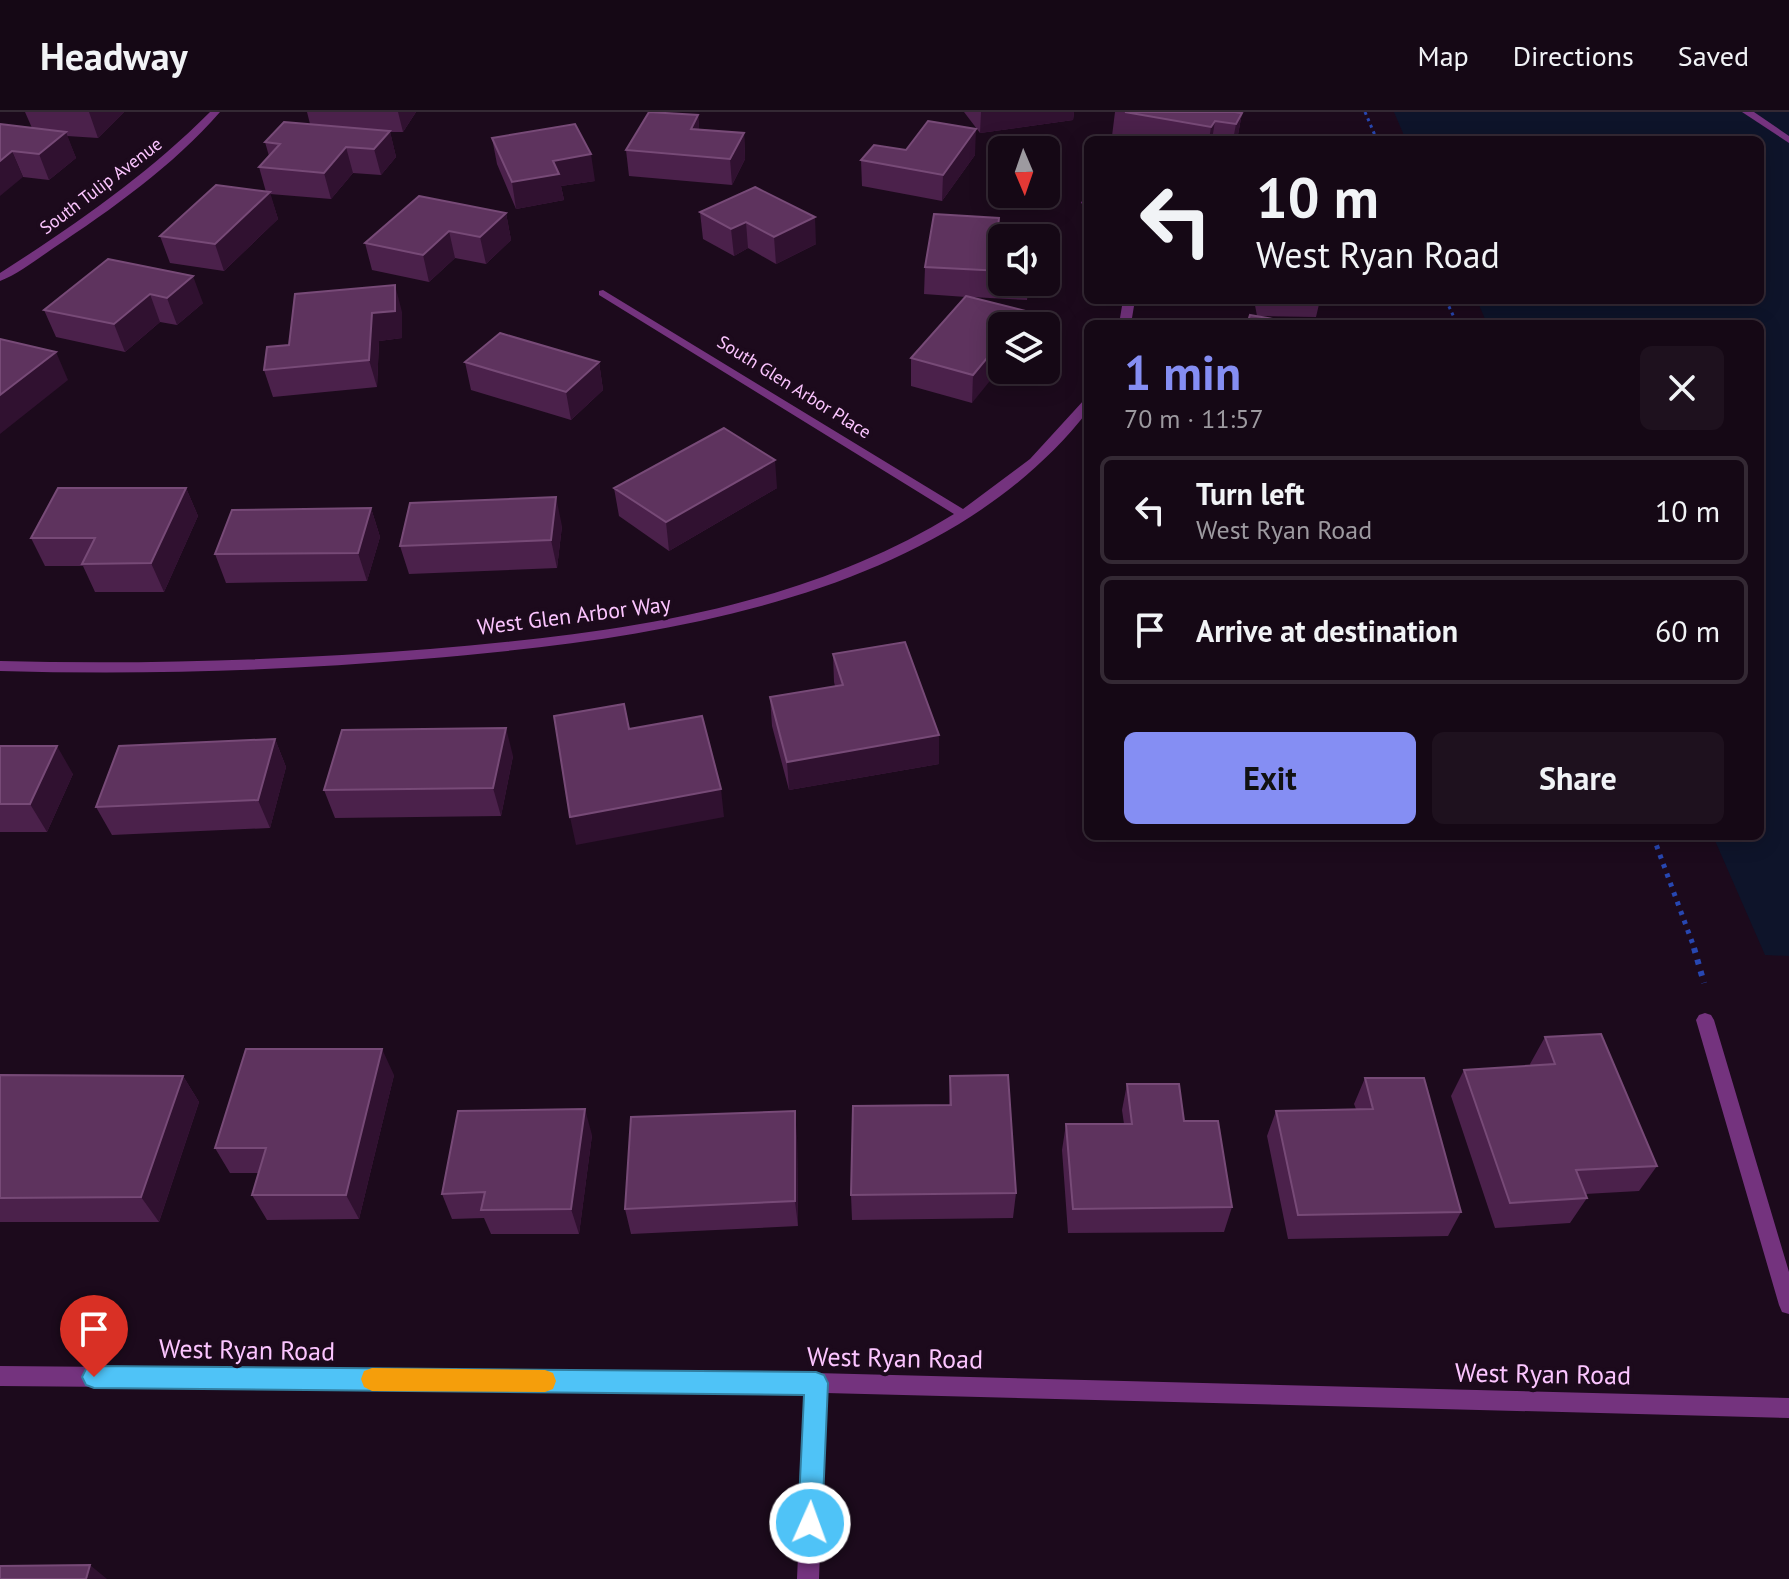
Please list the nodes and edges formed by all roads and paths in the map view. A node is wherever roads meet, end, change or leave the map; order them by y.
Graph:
1 (215, 112) edge
2 (1365, 112) edge
3 (1747, 112) edge
4 (1375, 136) edge
5 (1789, 140) edge
6 (0, 278) edge
7 (603, 293) dead end
8 (1084, 408) edge
9 (964, 515) junction
10 (0, 666) edge
11 (1654, 840) edge
12 (1705, 1020) joint
13 (1789, 1305) edge
14 (0, 1376) edge
15 (816, 1383) junction
16 (1789, 1408) edge
17 (808, 1579) edge

1 - 6 street, South Tulip Avenue
2 - 4 path
3 - 5 street
7 - 9 street, South Glen Arbor Place
8 - 9 street, West Glen Arbor Way
9 - 10 street, West Glen Arbor Way
11 - 12 path
12 - 13 street
14 - 15 street, West Ryan Road
15 - 16 street, West Ryan Road
15 - 17 street

